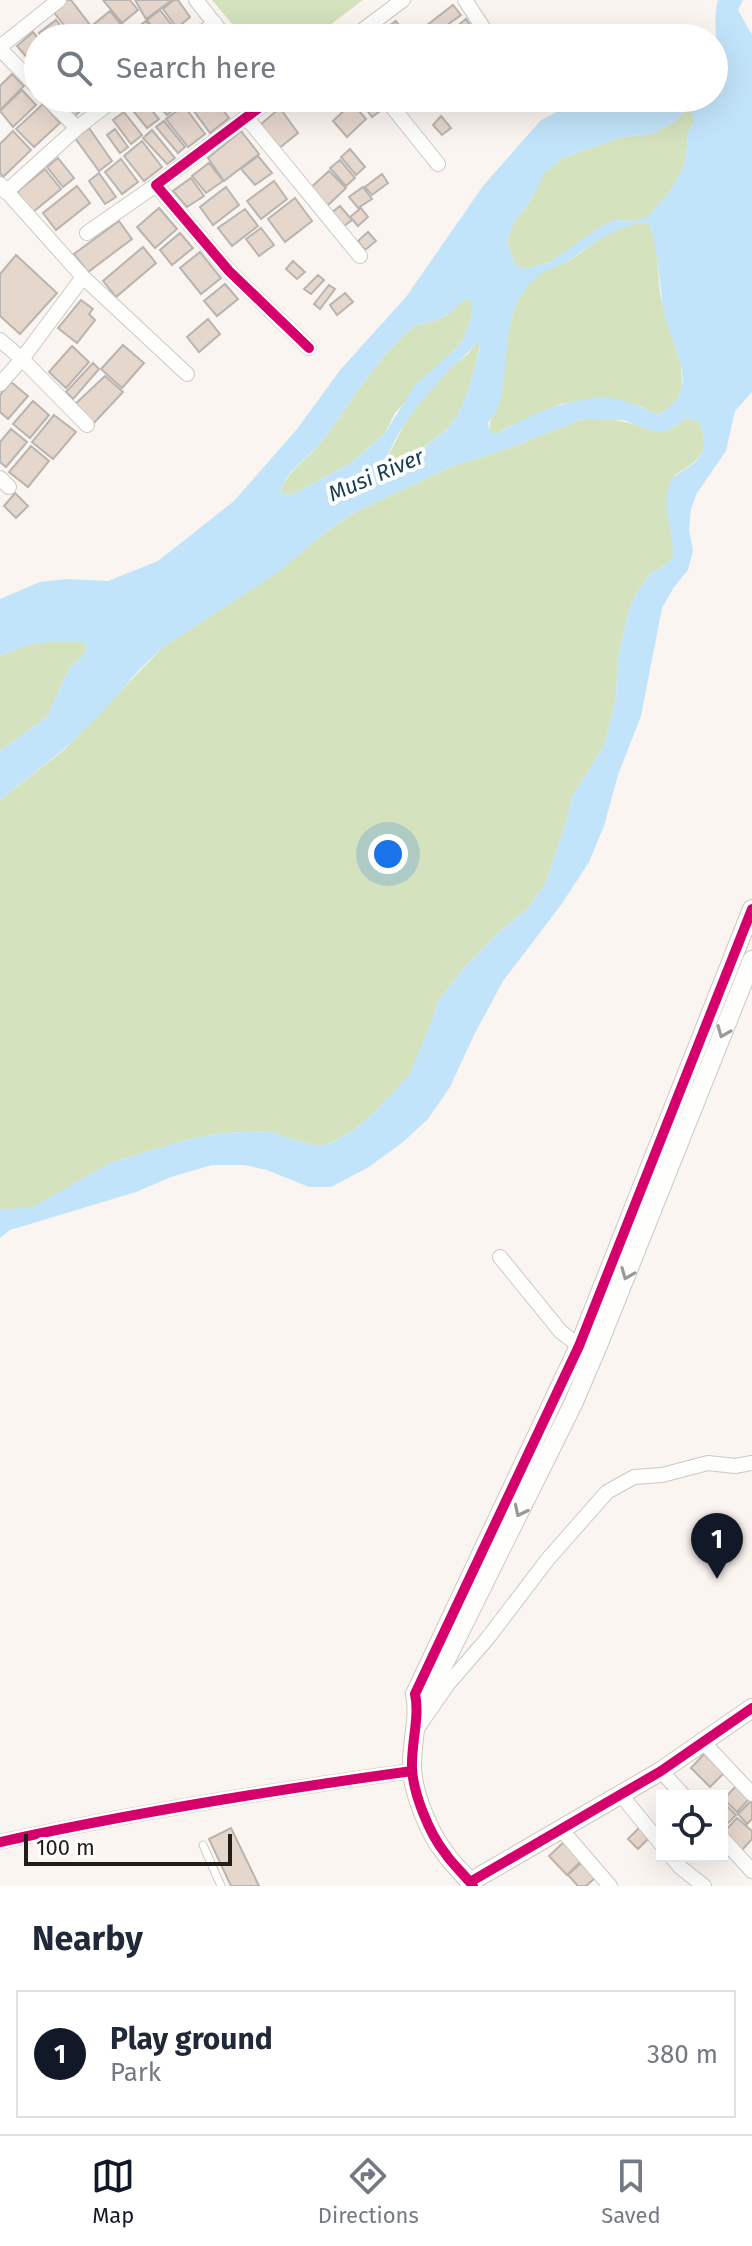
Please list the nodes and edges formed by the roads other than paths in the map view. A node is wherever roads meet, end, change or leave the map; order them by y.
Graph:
1 (59, 0) edge
2 (196, 0) edge
3 (403, 0) edge
4 (465, 0) edge
5 (215, 23) edge
6 (30, 24) edge
7 (371, 24) edge
8 (481, 24) edge
9 (24, 28) edge
10 (0, 48) edge
11 (24, 73) edge
12 (61, 112) edge
13 (98, 112) edge
14 (253, 112) edge
15 (396, 112) edge
16 (246, 117) junction
17 (77, 128) junction
18 (438, 164) dead end
19 (156, 185) junction
20 (3, 188) edge
21 (87, 233) dead end
22 (360, 256) dead end
23 (83, 277) junction
24 (0, 340) edge
25 (309, 348) dead end
26 (22, 359) junction
27 (187, 374) dead end
28 (0, 384) edge
29 (87, 425) dead end
30 (752, 909) edge
31 (752, 960) edge
32 (500, 1257) dead end
33 (587, 1351) junction
34 (752, 1463) edge
35 (751, 1710) edge
36 (413, 1735) junction
37 (704, 1743) junction
38 (412, 1771) junction
39 (661, 1771) junction
40 (678, 1790) edge
41 (752, 1794) edge
42 (621, 1795) junction
43 (560, 1828) junction
44 (656, 1838) edge
45 (0, 1842) edge
46 (203, 1845) dead end
47 (728, 1845) edge
48 (676, 1862) edge
49 (752, 1871) edge
50 (467, 1885) edge
51 (221, 1886) edge
52 (610, 1886) edge
53 (704, 1886) edge

1 - 6 street
2 - 5 street
3 - 7 street
4 - 8 street
9 - 10 street
10 - 11 street
12 - 17 street
13 - 17 street
14 - 16 street
15 - 18 street
16 - 19 street
16 - 22 street
17 - 20 street
19 - 21 street
19 - 25 street
20 - 23 street
23 - 26 street
23 - 27 street
24 - 26 street
26 - 28 street
26 - 29 street
30 - 33 street
31 -> 33 street
32 - 33 street
33 - 36 street
34 - 36 street
35 - 37 street
36 - 38 street
37 - 39 street
37 - 41 street
38 - 45 street
38 - 50 street
39 - 40 street
39 - 42 street
42 - 43 street
42 - 44 street
43 - 50 street
43 - 52 street
46 - 51 lane
47 - 49 street
48 - 53 street

